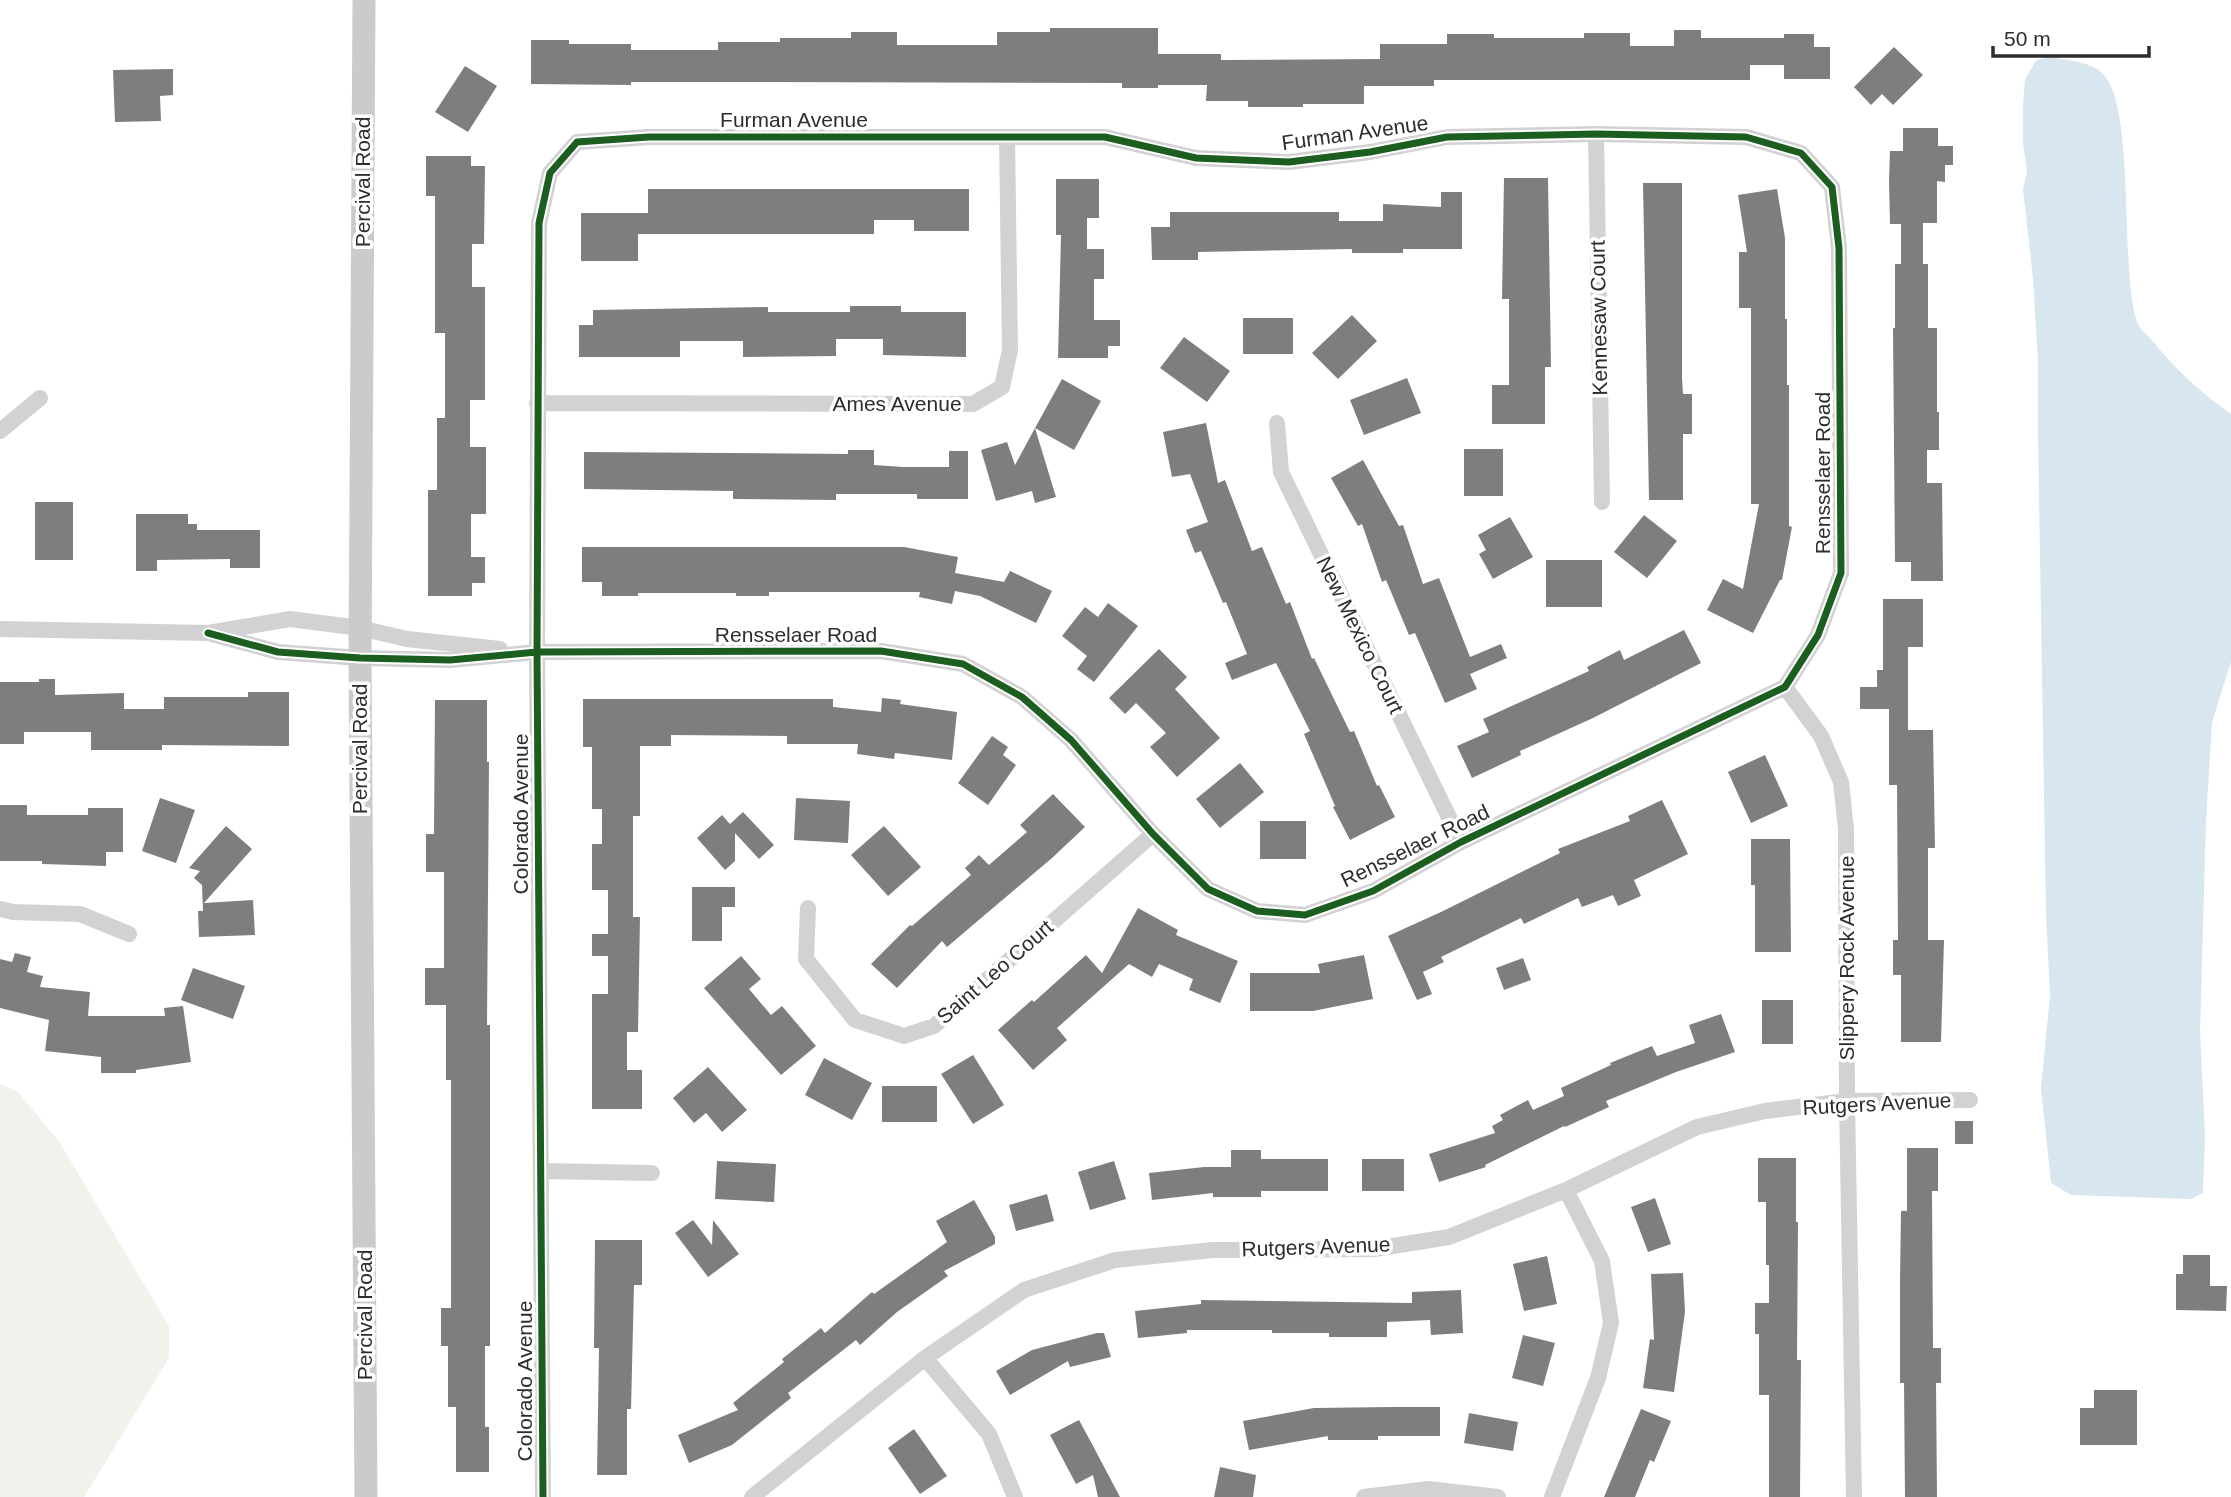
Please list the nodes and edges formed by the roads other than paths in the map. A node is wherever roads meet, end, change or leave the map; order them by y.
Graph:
1 (364, 0) edge
2 (1596, 134) junction
3 (1007, 137) junction
4 (577, 142) joint
5 (1801, 153) joint
6 (40, 398) dead end
7 (537, 403) junction
8 (1277, 423) dead end
9 (0, 431) edge
10 (1602, 502) dead end
11 (360, 628) junction
12 (0, 629) edge
13 (208, 633) junction
14 (537, 652) junction
15 (360, 658) junction
16 (1785, 687) junction
17 (1153, 834) junction
18 (1461, 842) junction
19 (808, 908) dead end
20 (0, 909) edge
21 (129, 934) dead end
22 (1970, 1100) dead end
23 (1847, 1101) junction
24 (541, 1171) junction
25 (652, 1173) dead end
26 (1566, 1190) junction
27 (925, 1359) junction
28 (366, 1497) edge
29 (543, 1497) edge
30 (752, 1497) edge
31 (1015, 1497) edge
32 (1364, 1497) edge
33 (1499, 1497) edge
34 (1552, 1497) edge
35 (1854, 1497) edge

1 - 11 street, Percival Road
2 - 3 street, Furman Avenue
2 - 5 street, Furman Avenue
2 - 10 street, Kennesaw Court
3 - 4 street, Furman Avenue
3 - 7 street, Ames Avenue
4 - 7 street, Colorado Avenue
5 - 16 street, Rensselaer Road
6 - 9 street
7 - 14 street, Colorado Avenue
8 - 18 street, New Mexico Court
11 - 13 street, Rensselaer Road
11 - 14 street, Rensselaer Road
11 - 15 street, Percival Road
12 - 13 street
13 - 15 street, Rensselaer Road
14 - 15 street, Rensselaer Road
14 - 17 street, Rensselaer Road
14 - 24 street, Colorado Avenue
15 - 28 street, Percival Road
16 - 18 street, Rensselaer Road
16 - 23 street, Slippery Rock Avenue
17 - 18 street, Rensselaer Road
17 - 19 street, Saint Leo Court
20 - 21 street
22 - 23 street, Rutgers Avenue
23 - 26 street, Rutgers Avenue
23 - 35 street, Slippery Rock Avenue
24 - 25 street
24 - 29 street, Colorado Avenue
26 - 27 street, Rutgers Avenue
26 - 34 street
27 - 30 street, Rutgers Avenue
27 - 31 street
32 - 33 street

